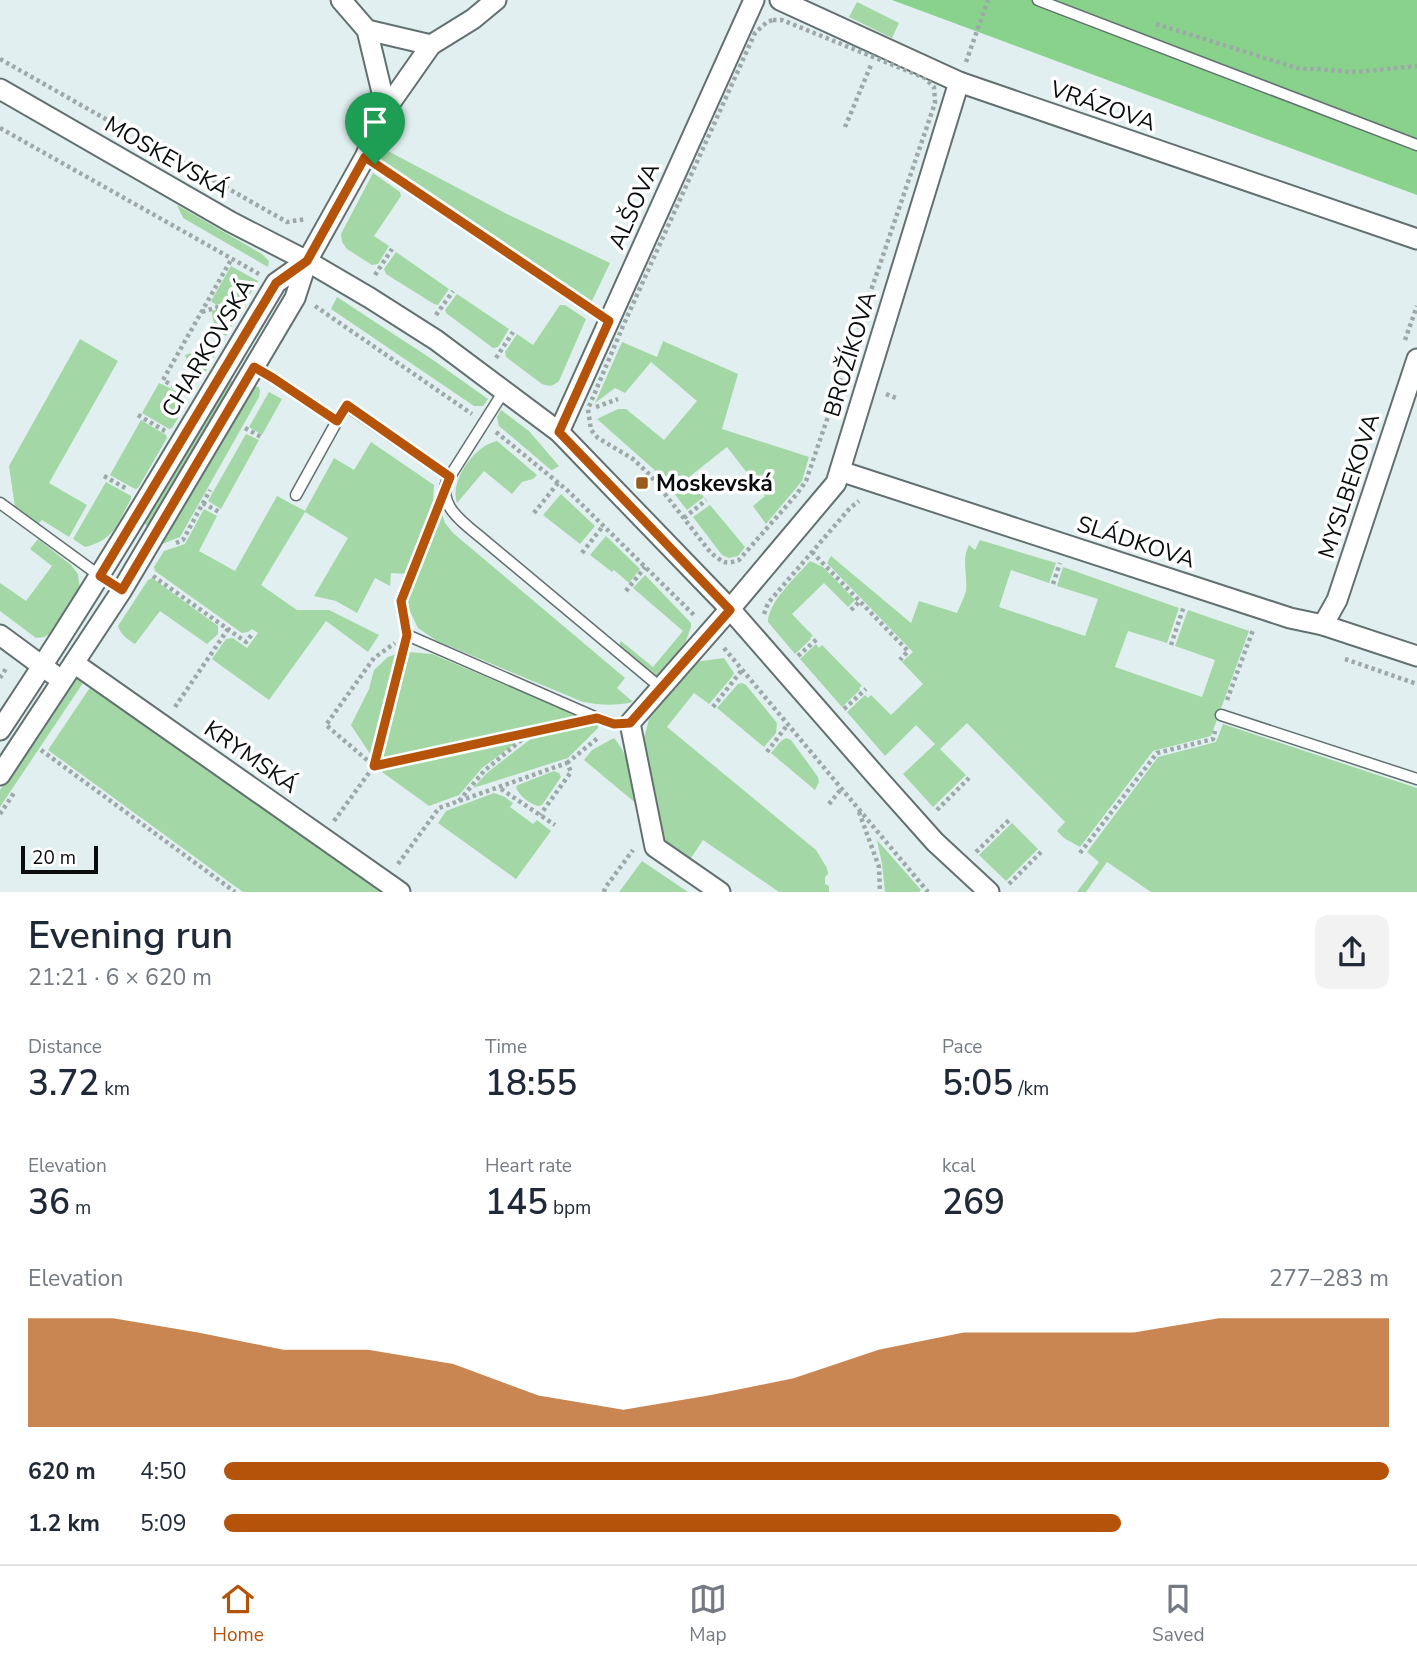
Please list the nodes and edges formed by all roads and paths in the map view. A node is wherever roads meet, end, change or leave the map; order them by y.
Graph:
1 (341, 0) edge
2 (496, 0) edge
3 (754, 0) edge
4 (780, 0) edge
5 (988, 0) edge
6 (1038, 0) edge
7 (1149, 21) dead end
8 (367, 30) junction
9 (431, 45) junction
10 (874, 57) junction
11 (0, 59) edge
12 (1417, 66) edge
13 (959, 82) junction
14 (0, 89) edge
15 (386, 109) junction
16 (845, 127) dead end
17 (0, 128) edge
18 (1417, 145) edge
19 (365, 157) junction
20 (309, 218) dead end
21 (1417, 239) edge
22 (393, 249) dead end
23 (232, 258) junction
24 (307, 261) junction
25 (365, 268) dead end
26 (375, 275) junction
27 (386, 282) dead end
28 (276, 283) junction
29 (453, 291) dead end
30 (296, 294) junction
31 (251, 297) dead end
32 (1417, 306) edge
33 (426, 308) dead end
34 (202, 312) junction
35 (436, 315) junction
36 (609, 321) junction
37 (446, 322) dead end
38 (513, 332) dead end
39 (1411, 351) edge
40 (485, 352) dead end
41 (495, 359) junction
42 (254, 367) junction
43 (505, 367) dead end
44 (504, 391) junction
45 (193, 398) dead end
46 (618, 398) dead end
47 (588, 409) junction
48 (138, 415) dead end
49 (337, 421) junction
50 (484, 422) junction
51 (245, 428) dead end
52 (559, 432) junction
53 (171, 436) dead end
54 (261, 437) dead end
55 (840, 471) junction
56 (104, 476) dead end
57 (450, 477) junction
58 (558, 483) junction
59 (443, 490) junction
60 (137, 495) dead end
61 (296, 495) dead end
62 (866, 499) dead end
63 (706, 500) dead end
64 (0, 503) edge
65 (203, 503) dead end
66 (219, 512) dead end
67 (534, 513) dead end
68 (684, 518) junction
69 (603, 526) junction
70 (812, 551) junction
71 (582, 554) dead end
72 (1060, 562) dead end
73 (645, 567) junction
74 (147, 571) dead end
75 (100, 576) junction
76 (1053, 584) dead end
77 (122, 590) junction
78 (626, 591) dead end
79 (860, 601) junction
80 (768, 603) dead end
81 (1196, 608) dead end
82 (730, 610) junction
83 (851, 610) dead end
84 (1323, 625) junction
85 (228, 629) junction
86 (710, 631) junction
87 (1264, 631) dead end
88 (253, 633) dead end
89 (0, 635) edge
90 (407, 635) junction
91 (817, 639) dead end
92 (1171, 645) dead end
93 (1417, 656) edge
94 (1341, 657) dead end
95 (795, 659) dead end
96 (900, 660) dead end
97 (74, 663) junction
98 (8, 665) dead end
99 (43, 667) junction
100 (742, 670) junction
101 (0, 678) edge
102 (63, 681) junction
103 (1417, 684) edge
104 (660, 687) junction
105 (866, 689) dead end
106 (713, 707) dead end
107 (841, 712) dead end
108 (1221, 715) junction
109 (597, 718) junction
110 (622, 724) junction
111 (788, 724) junction
112 (163, 725) junction
113 (0, 730) edge
114 (532, 732) junction
115 (25, 738) junction
116 (766, 752) dead end
117 (567, 763) junction
118 (374, 766) junction
119 (0, 775) edge
120 (969, 778) dead end
121 (1417, 779) edge
122 (500, 788) junction
123 (841, 789) junction
124 (459, 802) junction
125 (829, 804) dead end
126 (857, 808) junction
127 (934, 813) dead end
128 (540, 815) junction
129 (1009, 820) dead end
130 (555, 825) dead end
131 (322, 837) junction
132 (638, 844) dead end
133 (1041, 852) dead end
134 (1080, 853) dead end
135 (973, 855) dead end
136 (393, 887) edge
137 (998, 889) edge
138 (235, 892) edge
139 (604, 892) edge
140 (720, 892) edge
141 (880, 892) edge
142 (928, 892) edge

1 - 8 street
2 - 9 street
3 - 36 street, ALŠOVA
4 - 13 street, VRÁZOVA
5 - 13 path
6 - 18 lane
7 - 12 path
8 - 9 street
8 - 15 street
9 - 15 street
10 - 16 path
10 - 47 path
10 - 68 path
11 - 20 path
13 - 21 street, VRÁZOVA
13 - 55 street, BROŽÍKOVA
14 - 24 street, MOSKEVSKÁ
15 - 19 street
17 - 23 path
19 - 24 street
19 - 36 lane
22 - 26 path
23 - 28 path
23 - 34 path
24 - 28 street, CHARKOVSKÁ
24 - 30 street
24 - 44 street, MOSKEVSKÁ
25 - 26 path
26 - 27 path
28 - 75 street, CHARKOVSKÁ
29 - 35 path
30 - 42 street
30 - 50 path
31 - 34 path
32 - 39 path
33 - 35 path
34 - 45 path
35 - 37 path
36 - 52 street, ALŠOVA
38 - 41 path
39 - 84 street, MYSLBEKOVA
40 - 41 path
41 - 43 path
42 - 49 lane
42 - 77 street
44 - 50 lane
44 - 52 street, MOSKEVSKÁ
46 - 47 path
47 - 68 path
48 - 53 path
49 - 57 lane
49 - 61 lane
50 - 57 lane
50 - 58 path
51 - 54 path
52 - 82 street, MOSKEVSKÁ
55 - 82 street, BROŽÍKOVA
55 - 84 street, SLÁDKOVA
56 - 60 path
57 - 59 lane
58 - 67 path
58 - 69 path
59 - 90 path
59 - 104 lane
62 - 70 path
63 - 68 path
64 - 75 lane
65 - 66 path
69 - 71 path
69 - 73 path
70 - 79 path
70 - 80 path
72 - 76 path
73 - 78 path
73 - 86 path
74 - 85 path
75 - 77 lane
75 - 99 street, CHARKOVSKÁ
77 - 97 street
79 - 83 path
79 - 96 path
81 - 92 path
82 - 86 street
82 - 137 street, MOSKEVSKÁ
84 - 93 street, SLÁDKOVA
85 - 88 path
85 - 112 path
86 - 100 path
86 - 104 street
87 - 108 path
89 - 99 street
90 - 109 lane
90 - 118 path
90 - 118 path
91 - 95 path
94 - 103 path
97 - 102 street
97 - 112 street, KRYMSKÁ
98 - 101 path
99 - 102 street
99 - 113 street, CHARKOVSKÁ
100 - 106 path
100 - 111 path
102 - 115 street
104 - 110 street
105 - 107 path
108 - 121 lane
108 - 134 path
109 - 110 lane
109 - 114 path
110 - 117 path
110 - 140 street
111 - 116 path
111 - 123 path
112 - 131 street, KRYMSKÁ
114 - 118 path
114 - 124 path
115 - 119 street
115 - 138 path
117 - 122 path
117 - 128 path
118 - 131 path
120 - 127 path
122 - 124 path
122 - 128 path
123 - 125 path
123 - 126 path
124 - 136 path
126 - 141 path
126 - 142 path
128 - 130 path
129 - 135 path
131 - 136 street, KRYMSKÁ
132 - 139 path
133 - 137 path

